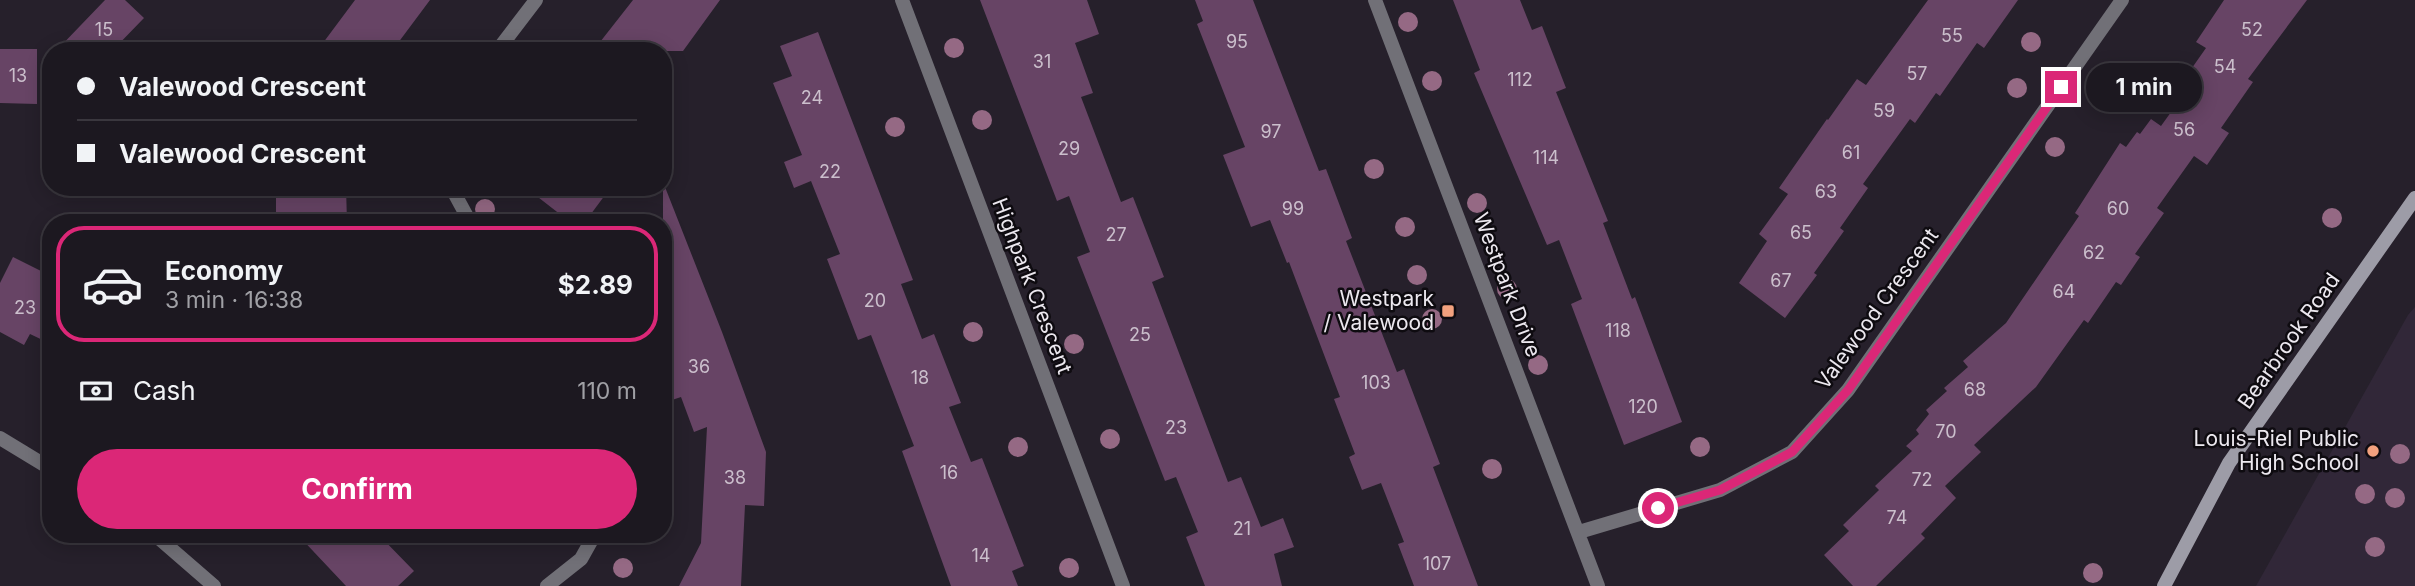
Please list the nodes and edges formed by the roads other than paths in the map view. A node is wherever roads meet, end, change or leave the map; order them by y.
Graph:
1 (536, 0) edge
2 (902, 0) edge
3 (1375, 0) edge
4 (2122, 0) edge
5 (504, 42) edge
6 (456, 196) edge
7 (2415, 198) edge
8 (466, 214) edge
9 (0, 438) edge
10 (42, 464) edge
11 (1579, 532) junction
12 (164, 543) edge
13 (590, 543) edge
14 (214, 586) edge
15 (547, 586) edge
16 (1123, 586) edge
17 (1598, 586) edge
18 (2164, 586) edge

1 - 5 street
2 - 16 street, Highpark Crescent
3 - 11 street, Westpark Drive
4 - 11 street, Valewood Crescent
6 - 8 street
7 - 18 street, Bearbrook Road
9 - 10 street
11 - 17 street, Westpark Drive
12 - 14 street
13 - 15 street

